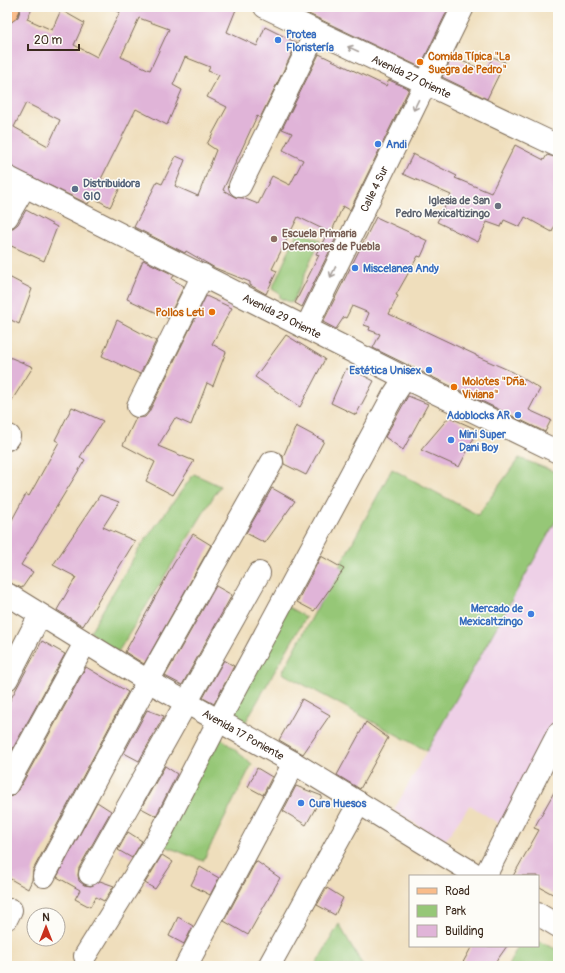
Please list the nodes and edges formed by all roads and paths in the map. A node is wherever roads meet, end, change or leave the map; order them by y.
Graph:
1 (9, 7) edge
2 (266, 7) edge
3 (463, 7) edge
4 (7, 11) edge
5 (316, 32) junction
6 (426, 84) junction
7 (558, 146) edge
8 (16, 181) edge
9 (240, 186) dead end
10 (7, 217) edge
11 (203, 274) junction
12 (306, 328) junction
13 (405, 378) junction
14 (138, 406) dead end
15 (558, 452) edge
16 (272, 462) dead end
17 (259, 573) dead end
18 (7, 594) edge
19 (40, 615) junction
20 (85, 643) junction
21 (7, 679) edge
22 (148, 681) junction
23 (186, 703) junction
24 (218, 722) junction
25 (558, 734) edge
26 (294, 763) junction
27 (7, 785) edge
28 (359, 803) junction
29 (90, 874) dead end
30 (476, 875) edge
31 (486, 875) edge
32 (44, 876) dead end
33 (539, 915) edge
34 (558, 926) edge
35 (85, 956) dead end
36 (186, 966) edge
37 (269, 966) edge

1 - 4 main road
2 - 5 street, Avenida 27 Oriente
3 - 6 street, Calle 4 Sur
6 -> 5 street, Avenida 27 Oriente
5 - 9 street
6 - 7 street, Avenida 27 Oriente
6 -> 12 street, Calle 4 Sur
8 - 10 street
8 - 11 street, Avenida 29 Oriente
11 - 12 street, Avenida 29 Oriente
11 - 14 street
12 - 13 street, Avenida 29 Oriente
13 - 15 street, Avenida 29 Oriente
13 - 24 street
16 - 22 street
17 - 23 street
18 - 19 street, Avenida 17 Poniente
19 - 20 street, Avenida 17 Poniente
19 - 21 street
20 - 22 street, Avenida 17 Poniente
20 - 27 street
22 - 23 street, Avenida 17 Poniente
22 - 32 street
23 - 24 street, Avenida 17 Poniente
23 - 29 street
24 - 26 street, Avenida 17 Poniente
24 - 35 street
25 - 31 street
26 - 28 street, Avenida 17 Poniente
26 - 36 street
28 - 30 street, Avenida 17 Poniente
28 - 37 street
33 - 34 street

